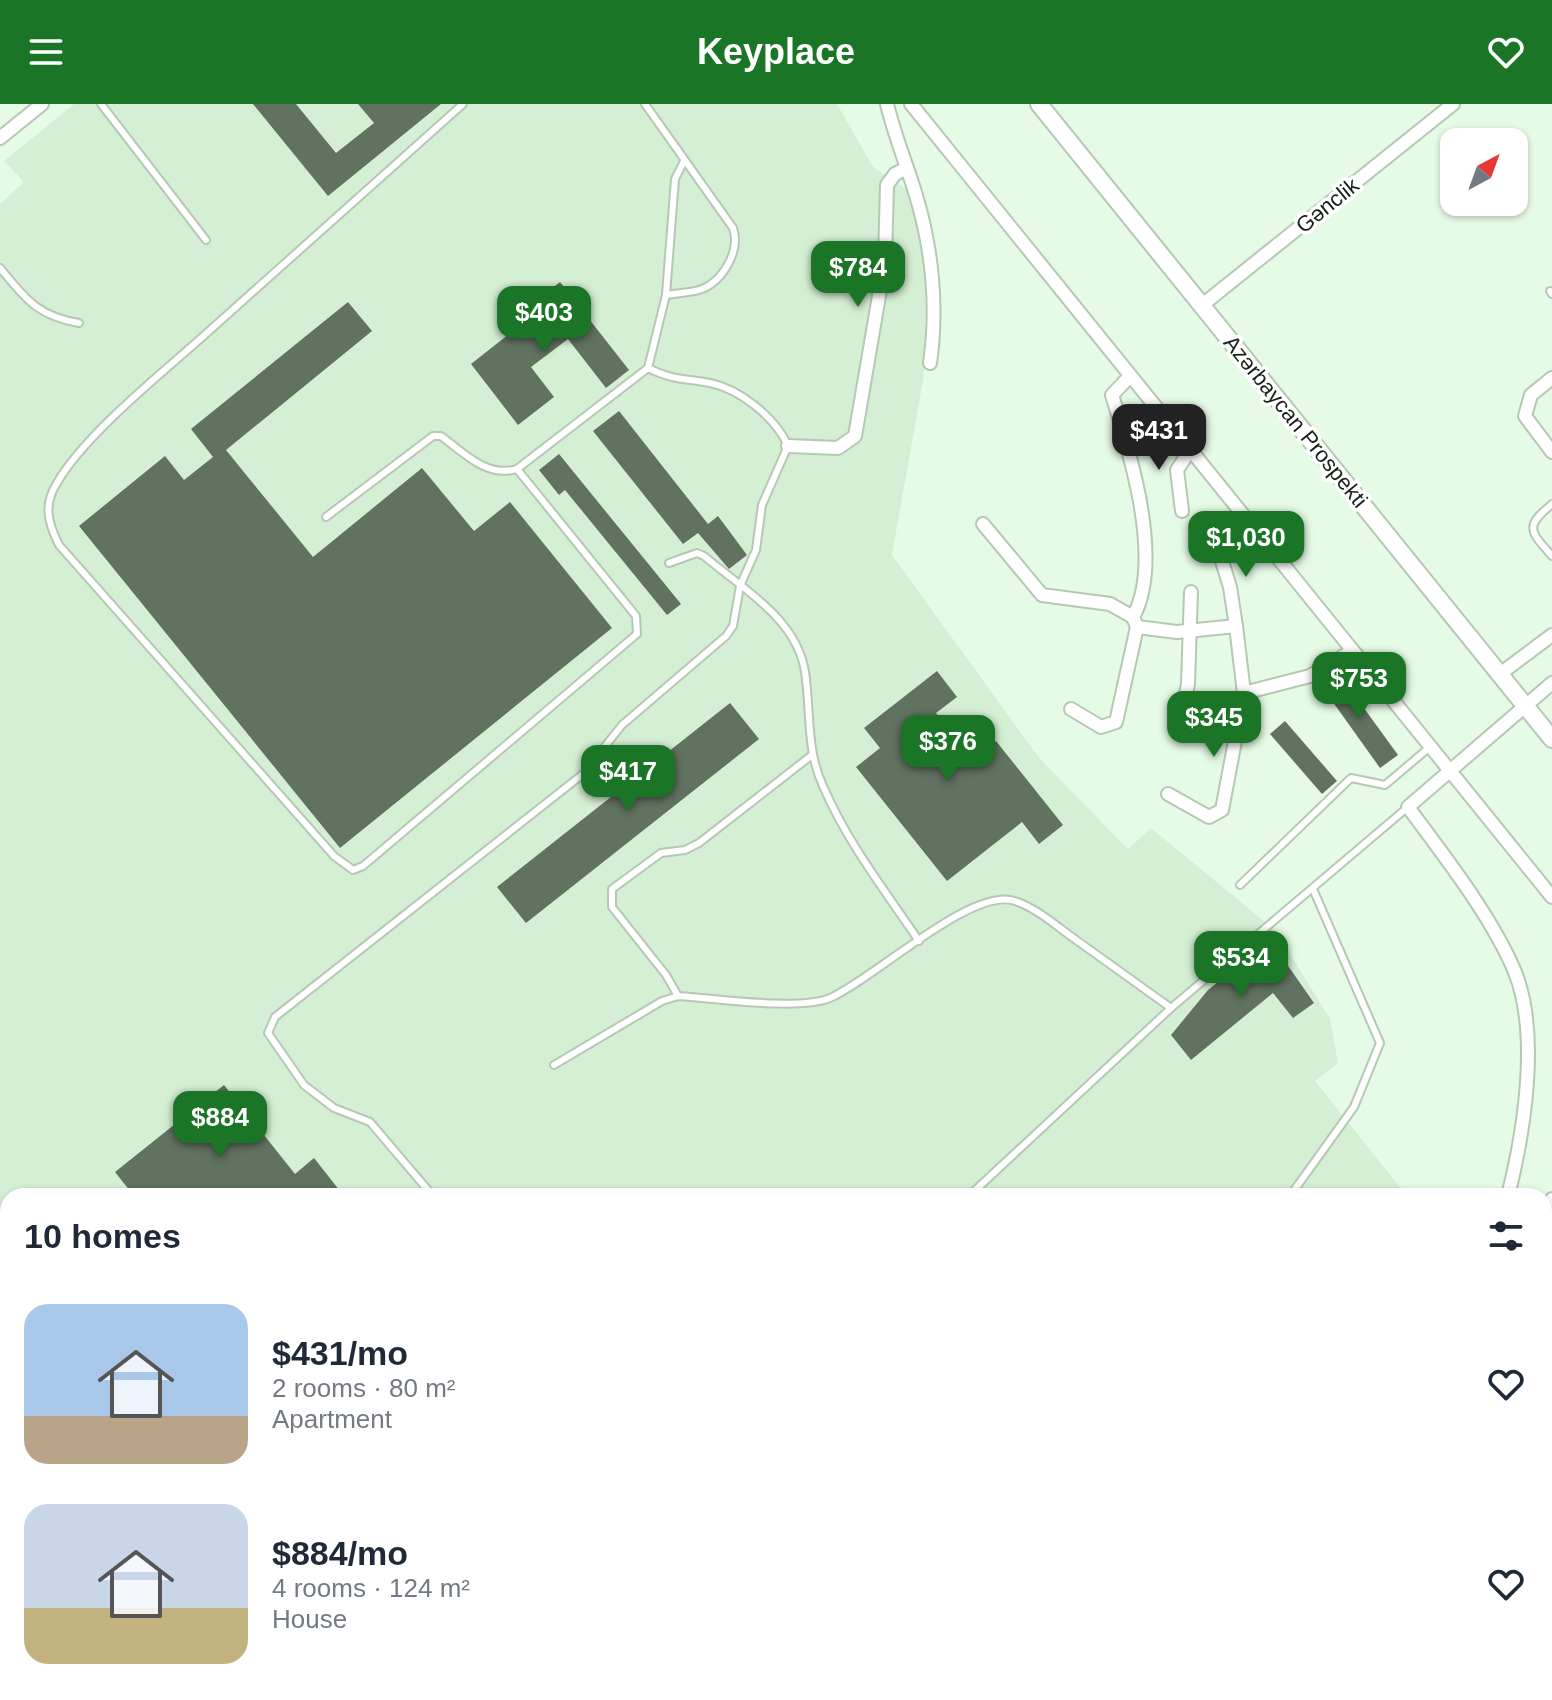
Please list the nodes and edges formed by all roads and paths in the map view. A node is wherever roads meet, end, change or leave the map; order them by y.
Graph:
1 (42, 104) edge
2 (101, 104) edge
3 (463, 104) edge
4 (645, 104) edge
5 (887, 104) edge
6 (911, 104) edge
7 (1039, 104) edge
8 (1453, 104) edge
9 (0, 138) edge
10 (684, 161) junction
11 (907, 168) junction
12 (206, 240) dead end
13 (0, 268) edge
14 (666, 295) junction
15 (1201, 306) junction
16 (79, 323) dead end
17 (930, 363) dead end
18 (648, 368) junction
19 (1130, 376) junction
20 (1552, 378) edge
21 (788, 446) junction
22 (1190, 450) junction
23 (1552, 452) edge
24 (517, 469) junction
25 (1552, 504) edge
26 (1182, 511) dead end
27 (326, 517) dead end
28 (983, 524) dead end
29 (1216, 542) dead end
30 (1552, 556) edge
31 (669, 563) dead end
32 (740, 586) junction
33 (1191, 592) dead end
34 (1135, 622) junction
35 (1236, 626) junction
36 (1190, 630) junction
37 (1552, 635) edge
38 (1352, 651) junction
39 (1500, 674) junction
40 (1552, 683) edge
41 (1244, 693) junction
42 (1526, 707) junction
43 (1071, 709) dead end
44 (1178, 731) dead end
45 (1552, 739) edge
46 (1431, 746) junction
47 (812, 755) junction
48 (1451, 770) junction
49 (1168, 794) dead end
50 (1408, 807) junction
51 (1240, 885) dead end
52 (1313, 889) junction
53 (1552, 897) edge
54 (919, 941) junction
55 (678, 996) junction
56 (1171, 1008) junction
57 (554, 1065) dead end
58 (426, 1188) edge
59 (978, 1188) edge
60 (1296, 1188) edge
61 (1509, 1188) edge

1 - 9 street
2 - 12 lane
3 - 24 lane
4 - 10 lane
5 - 11 street
6 - 19 street
7 - 15 street, Azərbaycan Prospekti
8 - 15 street, Gənclik
10 - 14 lane
10 - 14 lane
11 - 17 street
11 - 21 street
13 - 16 lane
14 - 18 lane
15 - 39 street, Azərbaycan Prospekti
18 - 21 lane
18 - 24 lane
19 - 22 street
19 - 34 street
20 - 23 street
21 - 32 lane
22 - 26 street
22 - 38 street
24 - 27 lane
25 - 30 lane
28 - 34 street
29 - 35 street
31 - 32 lane
32 - 47 lane
32 - 58 lane
33 - 36 street
34 - 36 street
34 - 43 street
35 - 36 street
35 - 41 street
36 - 44 street
37 - 39 street
38 - 41 street
38 - 46 street
39 - 42 street, Azərbaycan Prospekti
40 - 42 street
41 - 49 street
42 - 45 street, Azərbaycan Prospekti
42 - 48 street
46 - 48 street
46 - 51 lane
47 - 54 lane
47 - 55 lane
48 - 50 street
48 - 53 street
50 - 52 lane
50 - 61 street
52 - 56 lane
52 - 60 lane
54 - 55 lane
54 - 56 lane
55 - 57 lane
56 - 59 lane

